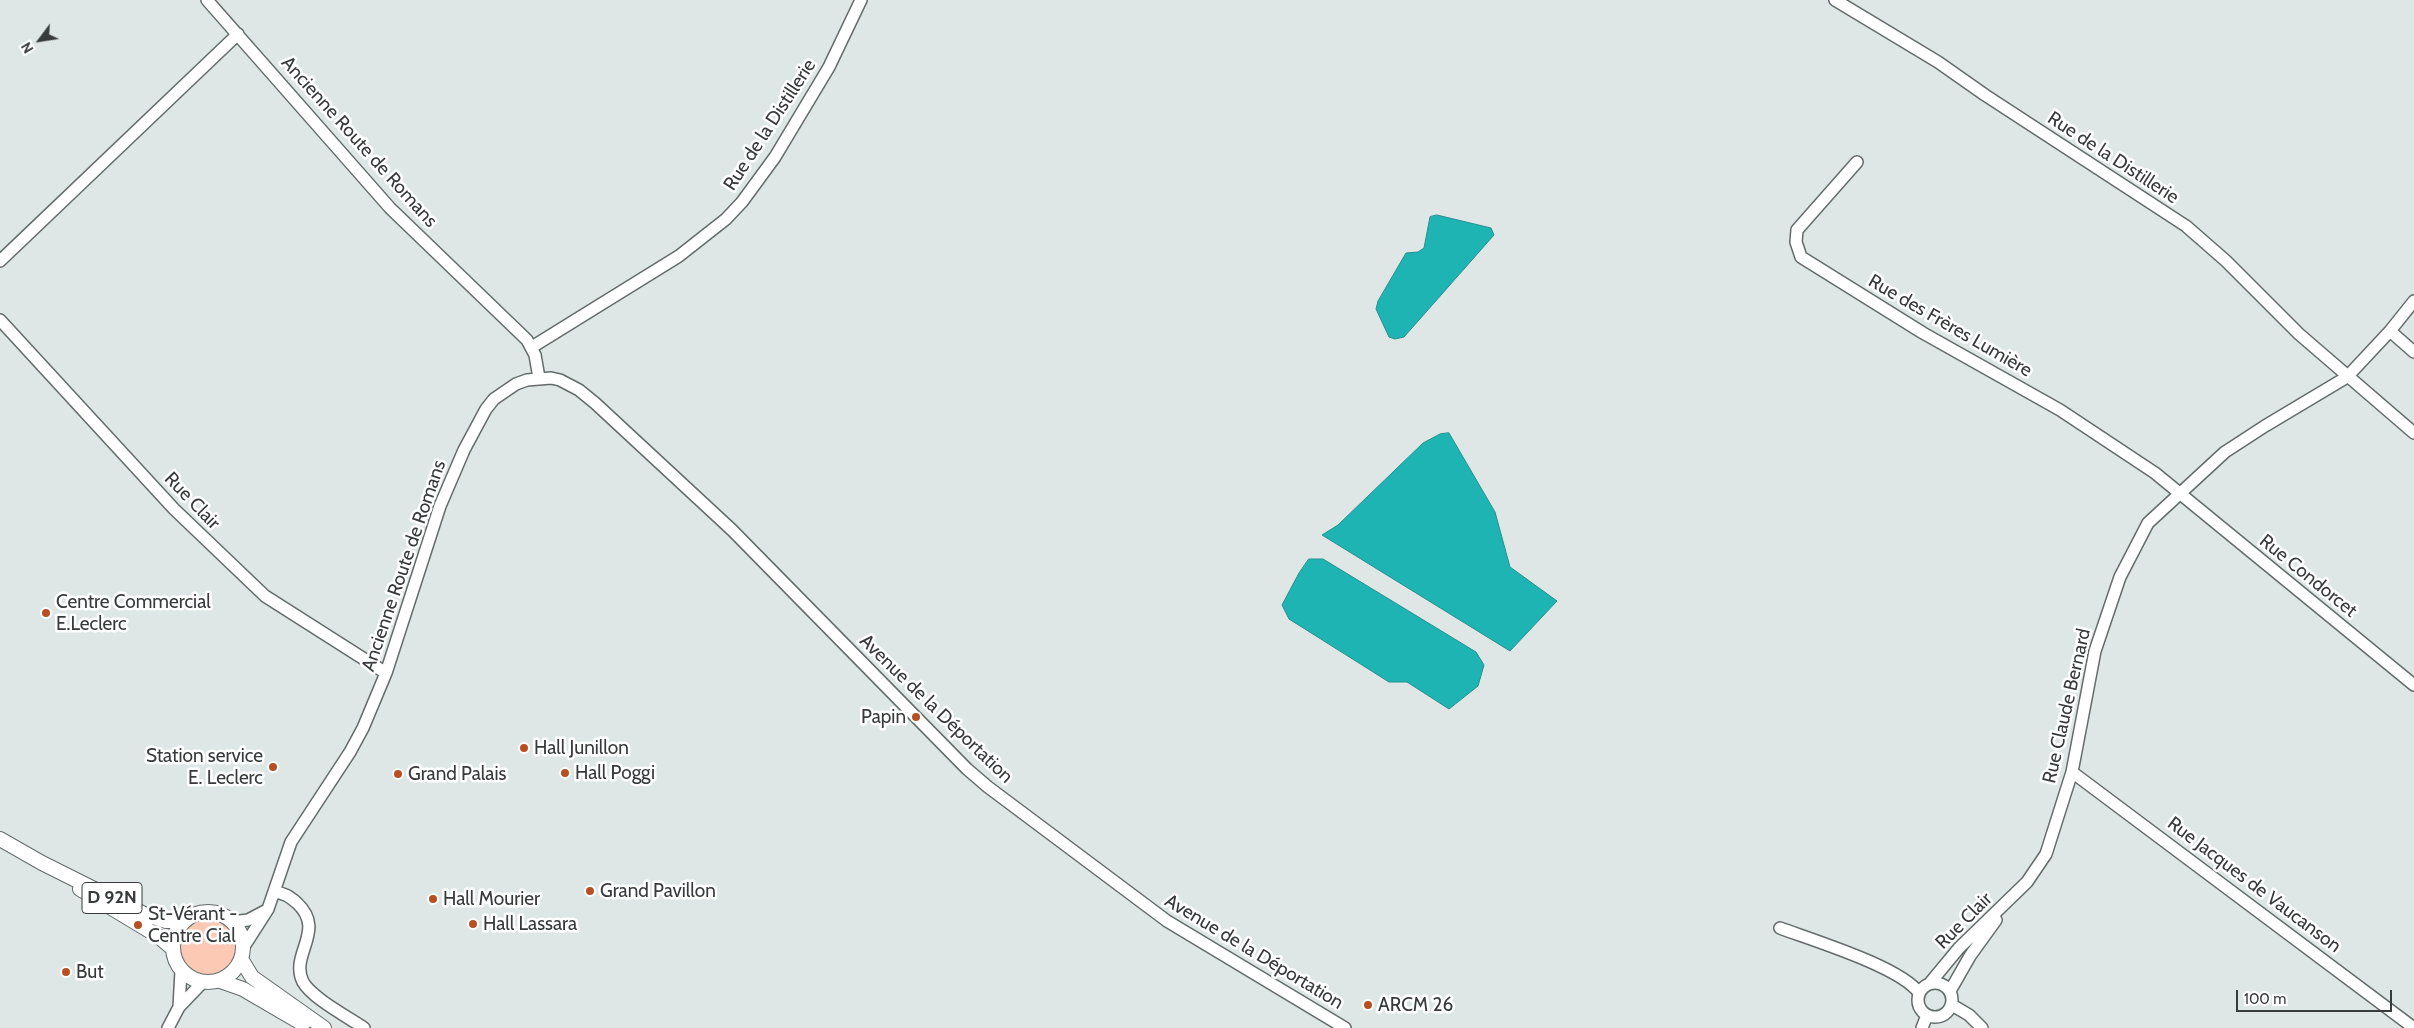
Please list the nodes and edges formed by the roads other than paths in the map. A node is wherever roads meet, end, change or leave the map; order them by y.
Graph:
1 (207, 0) edge
2 (862, 0) edge
3 (1835, 0) edge
4 (238, 34) junction
5 (1857, 162) dead end
6 (0, 261) edge
7 (2414, 301) edge
8 (0, 320) edge
9 (2390, 331) junction
10 (532, 347) junction
11 (2414, 352) edge
12 (2347, 377) junction
13 (539, 378) junction
14 (2414, 433) edge
15 (2180, 493) junction
16 (386, 672) junction
17 (2414, 685) edge
18 (2072, 772) junction
19 (0, 839) edge
20 (42, 863) junction
21 (274, 892) junction
22 (2011, 900) junction
23 (268, 909) junction
24 (185, 920) junction
25 (232, 922) junction
26 (1780, 928) dead end
27 (172, 948) junction
28 (242, 954) junction
29 (181, 971) junction
30 (220, 980) junction
31 (203, 982) junction
32 (1930, 983) junction
33 (1950, 991) junction
34 (1919, 993) junction
35 (1952, 1005) junction
36 (179, 1007) junction
37 (1928, 1015) junction
38 (168, 1028) edge
39 (310, 1028) edge
40 (324, 1028) edge
41 (364, 1028) edge
42 (1345, 1028) edge
43 (1922, 1028) edge
44 (1982, 1028) edge
45 (2414, 1028) edge

1 - 4 street, Ancienne Route de Romans
2 - 10 street, Rue de la Distillerie
3 - 12 street, Rue de la Distillerie
4 - 6 street
4 - 10 street, Ancienne Route de Romans
5 - 15 street, Rue des Frères Lumière
7 - 9 street, Rue Claude Bernard
8 - 16 street, Rue Clair
9 - 11 street
9 - 12 street, Rue Claude Bernard
10 - 13 street, Ancienne Route de Romans
12 - 14 street, Rue de la Distillerie
12 - 15 street, Rue Claude Bernard
13 - 16 street, Ancienne Route de Romans
13 - 42 street, Avenue de la Déportation
15 - 17 street, Rue Condorcet
15 - 18 street, Rue Claude Bernard
16 - 21 street, Ancienne Route de Romans
18 - 22 street, Rue Claude Bernard
18 - 45 street, Rue Jacques de Vaucanson
19 - 20 main road, D 92N
20 - 24 main road, D 92N
20 - 27 main road, D 92N
21 - 23 street, Ancienne Route de Romans
21 - 41 street
22 - 32 street, Rue Clair
22 - 33 street, Rue Clair
23 - 25 street
23 - 28 street, Ancienne Route de Romans
24 - 25 main road
24 - 27 main road
25 - 28 main road
26 - 34 street
27 - 29 main road
28 - 30 main road
28 - 40 main road
29 - 31 main road
29 - 36 street
30 - 31 main road
30 - 39 main road
31 - 36 street
32 - 33 street
32 - 34 street
33 - 35 street
34 - 37 street
35 - 37 street
35 - 44 street
36 - 38 street
37 - 43 street

